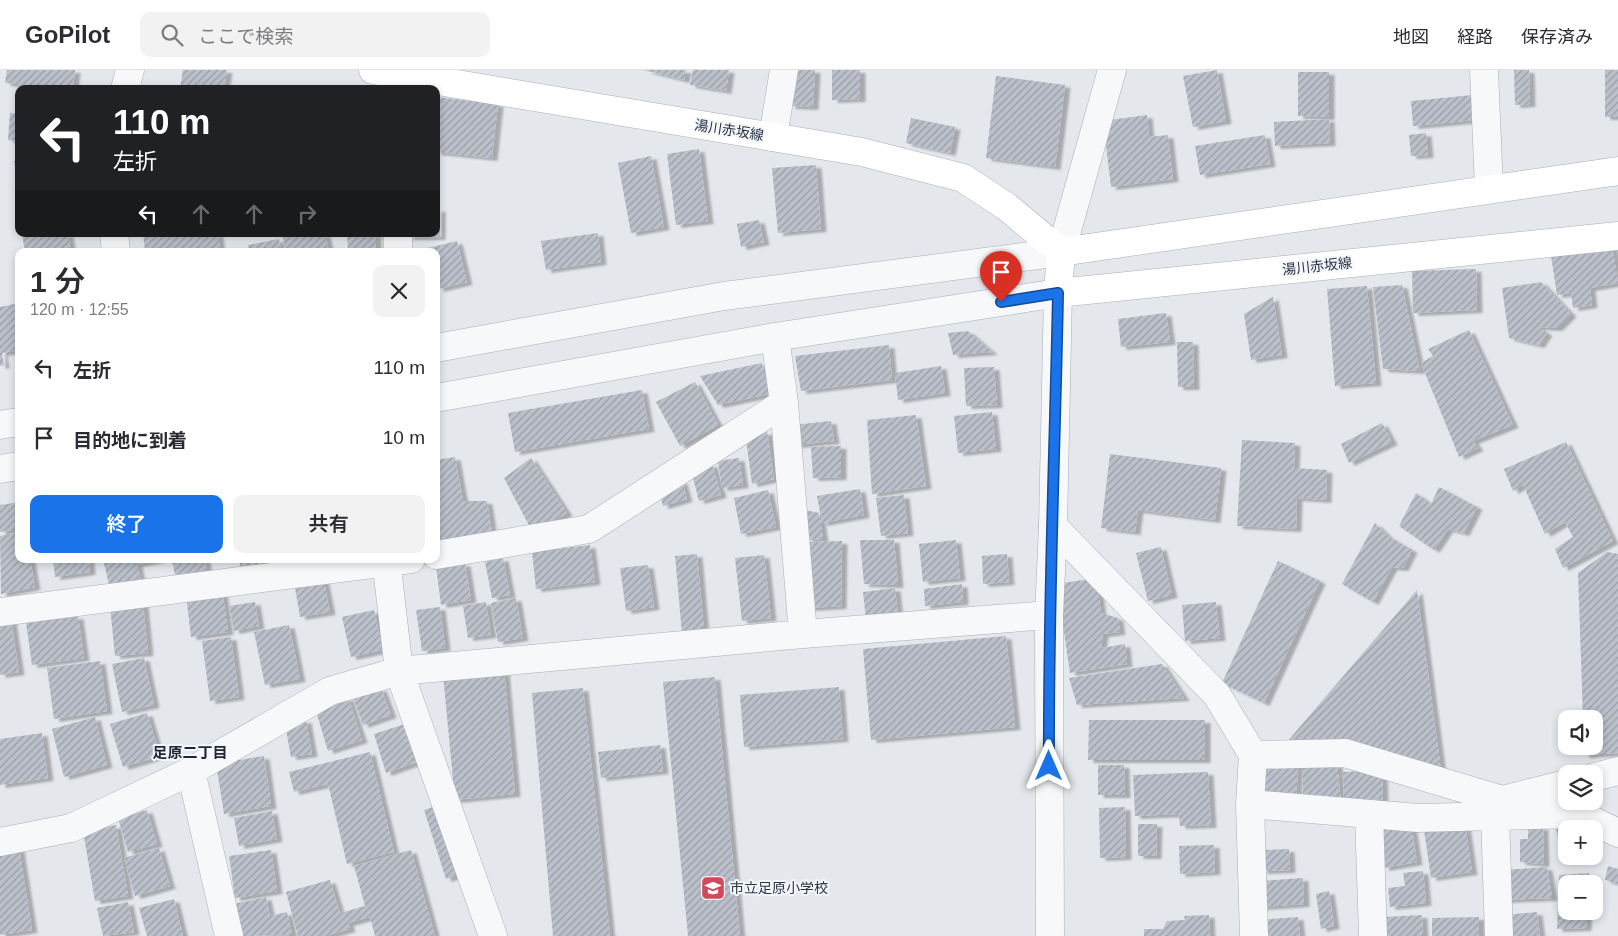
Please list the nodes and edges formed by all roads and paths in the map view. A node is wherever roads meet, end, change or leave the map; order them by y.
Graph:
1 (130, 70) edge
2 (373, 70) edge
3 (784, 70) edge
4 (1112, 70) edge
5 (1484, 70) edge
6 (402, 78) edge
7 (126, 85) edge
8 (773, 137) junction
9 (1618, 171) edge
10 (1489, 189) junction
11 (1618, 236) edge
12 (1061, 252) junction
13 (1058, 293) junction
14 (775, 338) junction
15 (440, 347) edge
16 (440, 397) edge
17 (784, 403) junction
18 (15, 423) edge
19 (0, 425) edge
20 (15, 467) edge
21 (0, 469) edge
22 (1053, 526) junction
23 (440, 554) edge
24 (371, 563) edge
25 (394, 563) edge
26 (0, 612) edge
27 (1049, 615) junction
28 (804, 634) junction
29 (399, 671) junction
30 (1253, 755) junction
31 (192, 771) junction
32 (1618, 771) edge
33 (1603, 775) edge
34 (1558, 786) edge
35 (1250, 804) junction
36 (1369, 814) junction
37 (1495, 816) junction
38 (1618, 833) edge
39 (0, 842) edge
40 (228, 936) edge
41 (493, 936) edge
42 (1050, 936) edge
43 (1254, 936) edge
44 (1373, 936) edge
45 (1499, 936) edge

1 - 7 street
2 - 6 main road, 湯川赤坂線
3 - 8 street
4 - 12 street
5 - 10 street
6 - 8 main road, 湯川赤坂線
8 - 12 main road, 湯川赤坂線
9 - 10 main road
10 - 12 main road
11 - 13 main road, 湯川赤坂線
12 - 13 main road
12 - 15 street
13 - 14 street
13 - 22 street
14 - 16 street
14 - 17 street
17 - 23 street
17 - 28 street
18 - 19 street
20 - 21 street
22 - 27 street
22 - 30 street
24 - 26 street
25 - 29 street
27 - 28 street
27 - 42 street
28 - 29 street
29 - 31 street
29 - 41 street
30 - 34 street
30 - 35 street
31 - 39 street
31 - 40 street
32 - 33 street
35 - 36 street
35 - 43 street
36 - 37 street
36 - 44 street
37 - 38 street
37 - 45 street

